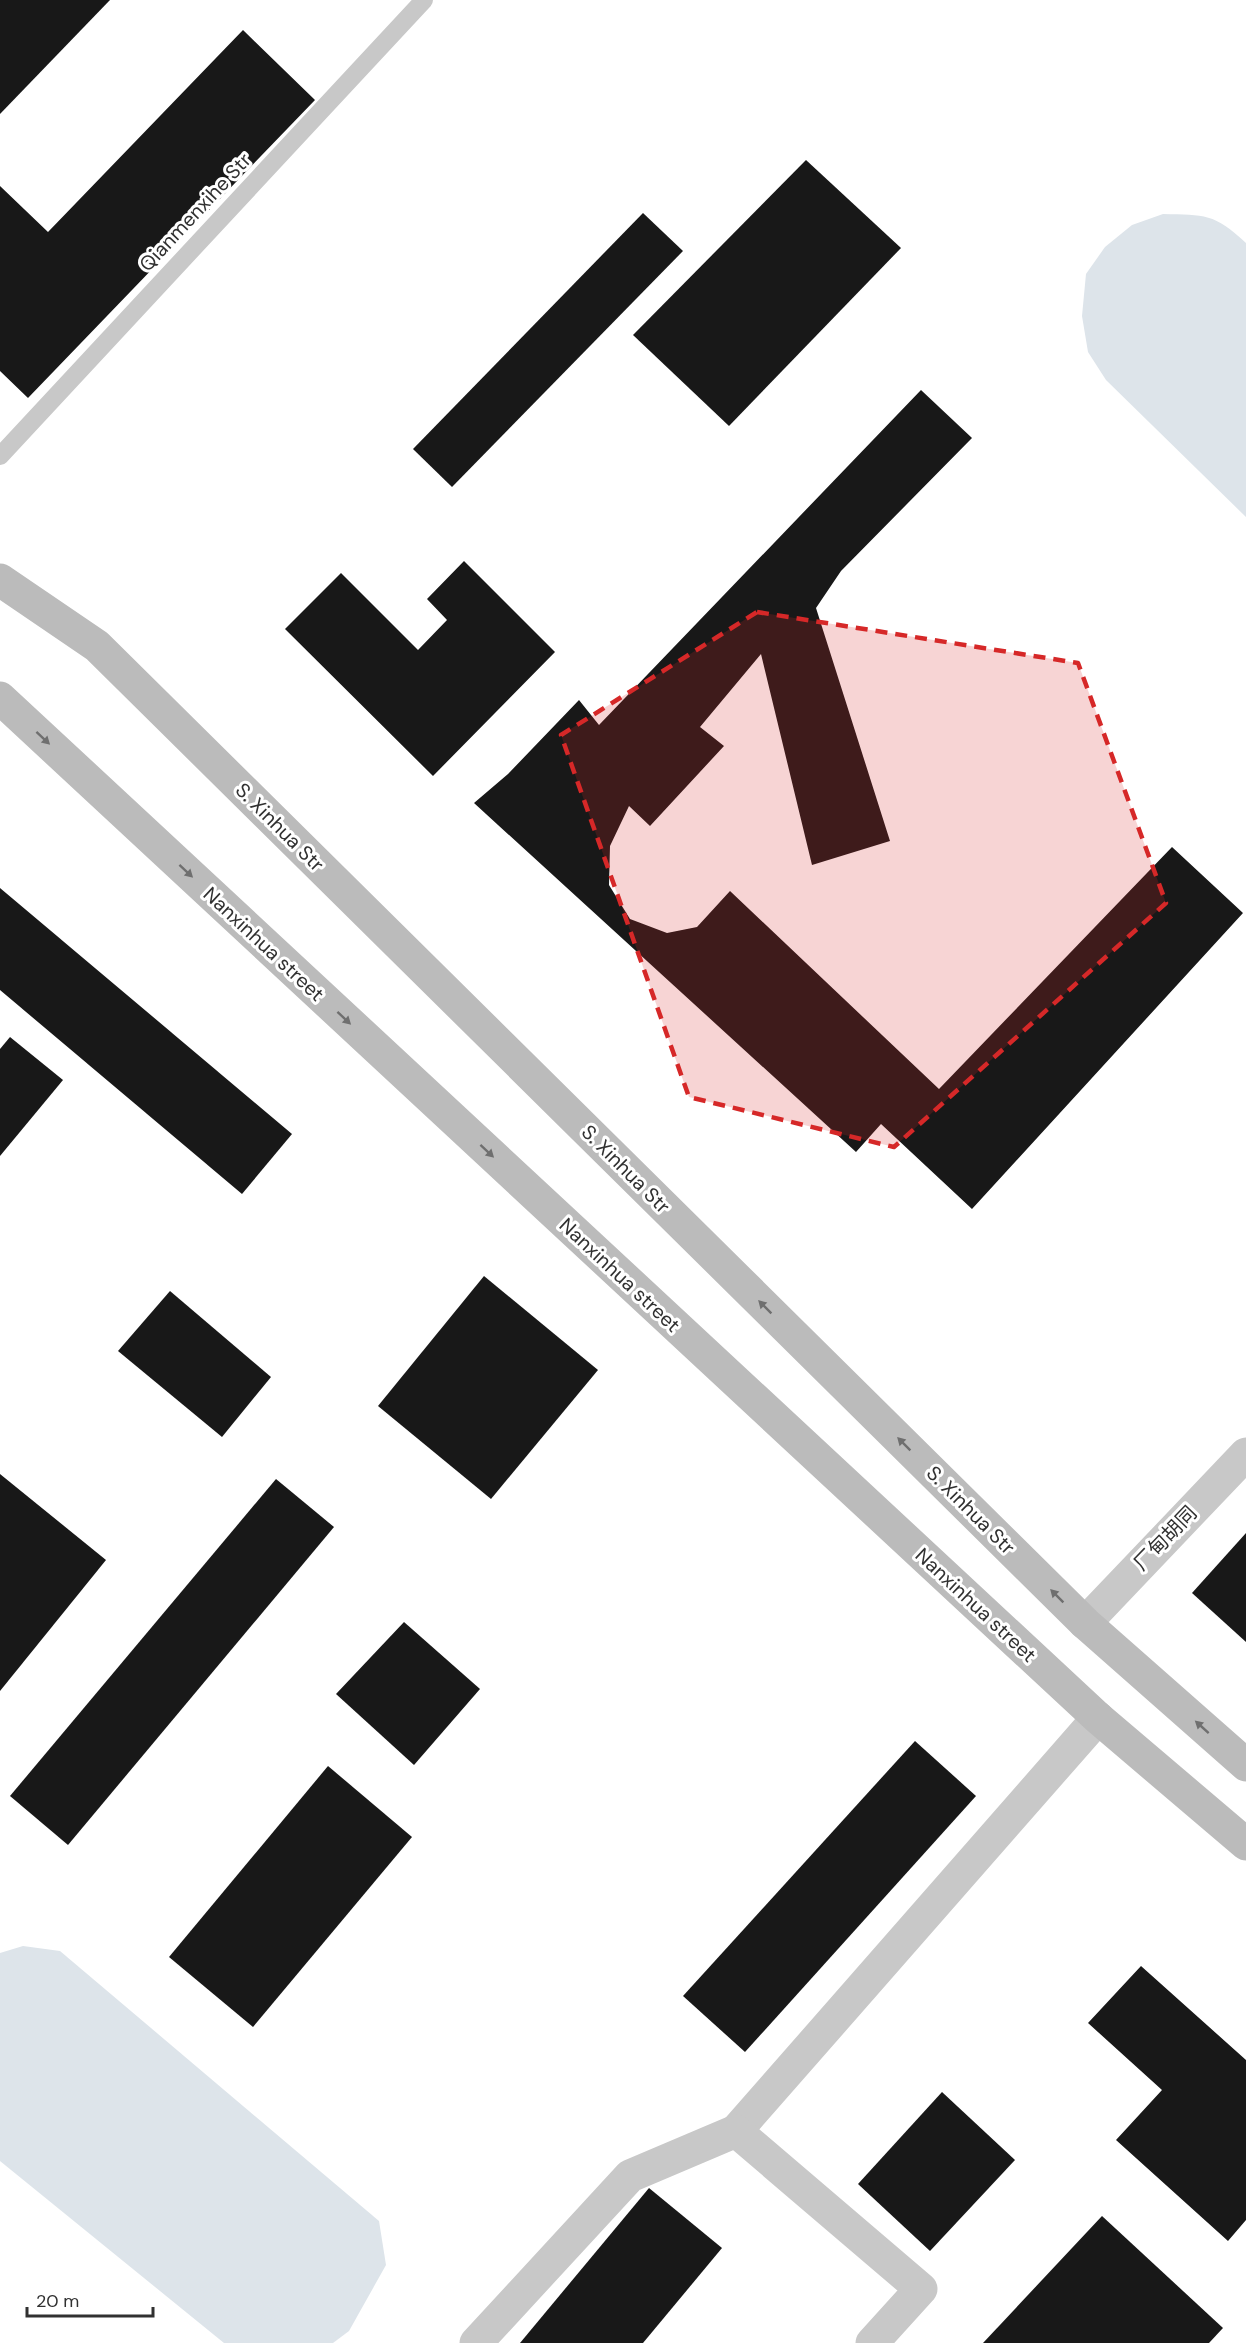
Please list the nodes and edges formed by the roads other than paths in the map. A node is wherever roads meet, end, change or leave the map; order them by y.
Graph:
1 (424, 0) edge
2 (0, 456) edge
3 (0, 580) edge
4 (0, 698) edge
5 (1246, 1454) edge
6 (1085, 1623) junction
7 (1098, 1718) junction
8 (1246, 1765) edge
9 (1246, 1844) edge
10 (736, 2131) junction
11 (476, 2343) edge
12 (872, 2343) edge

1 - 2 lane, Qianmenxihe Str
6 -> 3 main road, S. Xinhua Str
4 -> 7 main road, Nanxinhua street
5 - 6 street, 厂甸胡同
8 -> 6 main road, S. Xinhua Str
7 - 9 main road, Nanxinhua street
7 - 10 street
10 - 11 street
10 - 12 street

